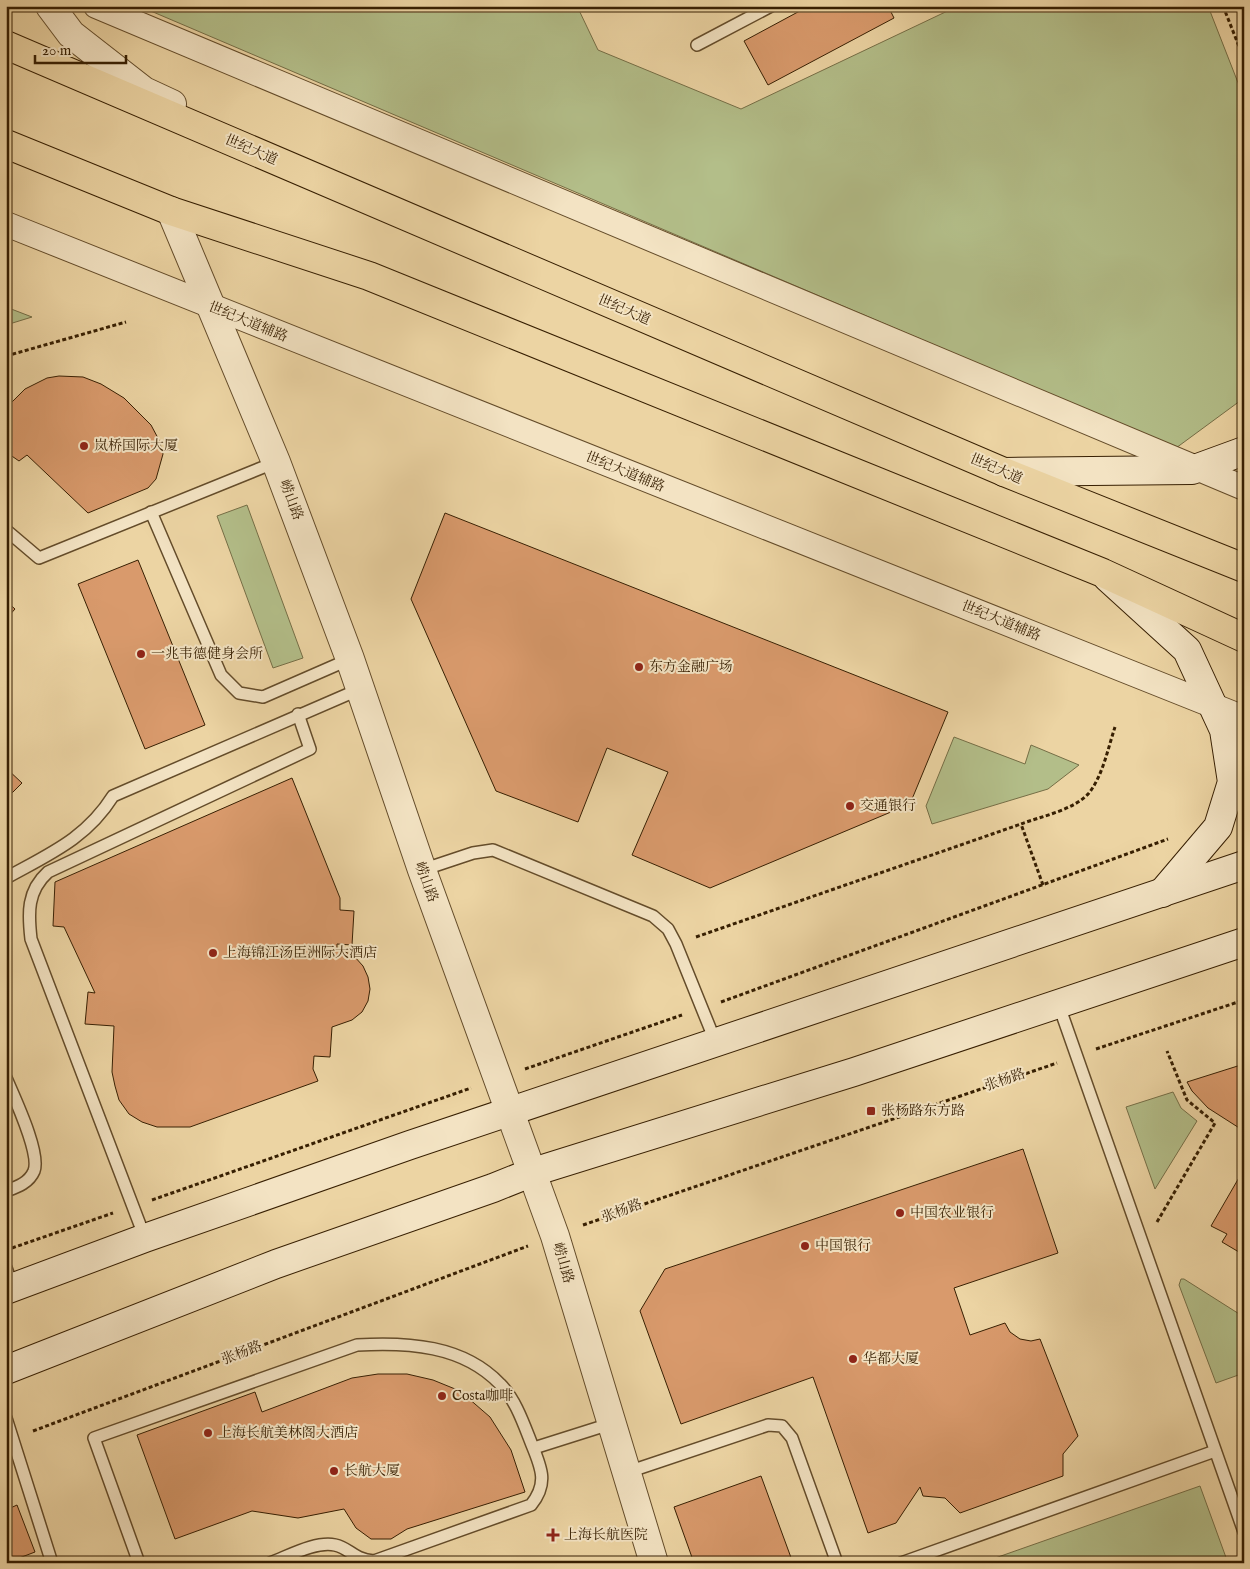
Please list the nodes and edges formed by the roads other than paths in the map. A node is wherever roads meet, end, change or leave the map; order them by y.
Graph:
1 (50, 6) edge
2 (96, 6) edge
3 (771, 6) edge
4 (6, 45) edge
5 (697, 45) dead end
6 (6, 144) edge
7 (170, 211) junction
8 (6, 224) edge
9 (476, 247) junction
10 (210, 307) junction
11 (1244, 451) edge
12 (276, 462) junction
13 (1196, 469) junction
14 (1004, 472) junction
15 (1244, 488) edge
16 (151, 512) junction
17 (6, 530) edge
18 (1244, 568) edge
19 (1103, 573) junction
20 (1244, 638) edge
21 (350, 659) junction
22 (360, 689) junction
23 (1213, 706) junction
24 (298, 714) junction
25 (1244, 718) edge
26 (1244, 865) edge
27 (422, 870) junction
28 (6, 878) edge
29 (1162, 893) junction
30 (1235, 946) edge
31 (1058, 1003) junction
32 (716, 1043) junction
33 (6, 1078) edge
34 (510, 1111) junction
35 (533, 1172) junction
36 (6, 1191) edge
37 (145, 1238) junction
38 (9, 1282) edge
39 (6, 1370) edge
40 (6, 1418) edge
41 (613, 1423) junction
42 (534, 1448) junction
43 (1215, 1451) junction
44 (628, 1472) junction
45 (1244, 1532) edge
46 (52, 1563) edge
47 (138, 1563) edge
48 (270, 1563) edge
49 (654, 1563) edge
50 (837, 1563) edge
51 (902, 1563) edge

1 - 9 main road
2 - 13 street
3 - 5 lane
4 - 9 main road, 世纪大道
6 - 7 main road
7 - 10 main road, 崂山路
7 - 19 main road
8 - 10 street, 世纪大道辅路
9 - 14 main road, 世纪大道
10 - 12 main road, 崂山路
10 - 23 street, 世纪大道辅路
11 - 13 main road
12 - 16 lane
12 - 21 main road, 崂山路
13 - 14 main road
13 - 15 street
14 - 18 main road, 世纪大道
16 - 17 lane
16 - 21 lane
19 - 20 main road
19 - 23 main road
21 - 22 main road, 崂山路
22 - 24 lane
22 - 27 main road, 崂山路
23 - 25 street, 世纪大道辅路
23 - 29 main road
24 - 28 lane
24 - 37 lane
26 - 29 main road
27 - 32 lane
27 - 34 main road, 崂山路
29 - 32 main road
30 - 31 main road
31 - 35 main road
31 - 43 lane
32 - 34 main road
33 - 36 lane
34 - 35 main road, 崂山路
34 - 37 main road
35 - 39 main road
35 - 41 main road, 崂山路
37 - 38 main road
40 - 46 lane
41 - 42 lane
41 - 44 main road, 崂山路
42 - 47 lane
42 - 48 lane
43 - 45 lane
43 - 51 lane
44 - 49 main road, 崂山路
44 - 50 lane

